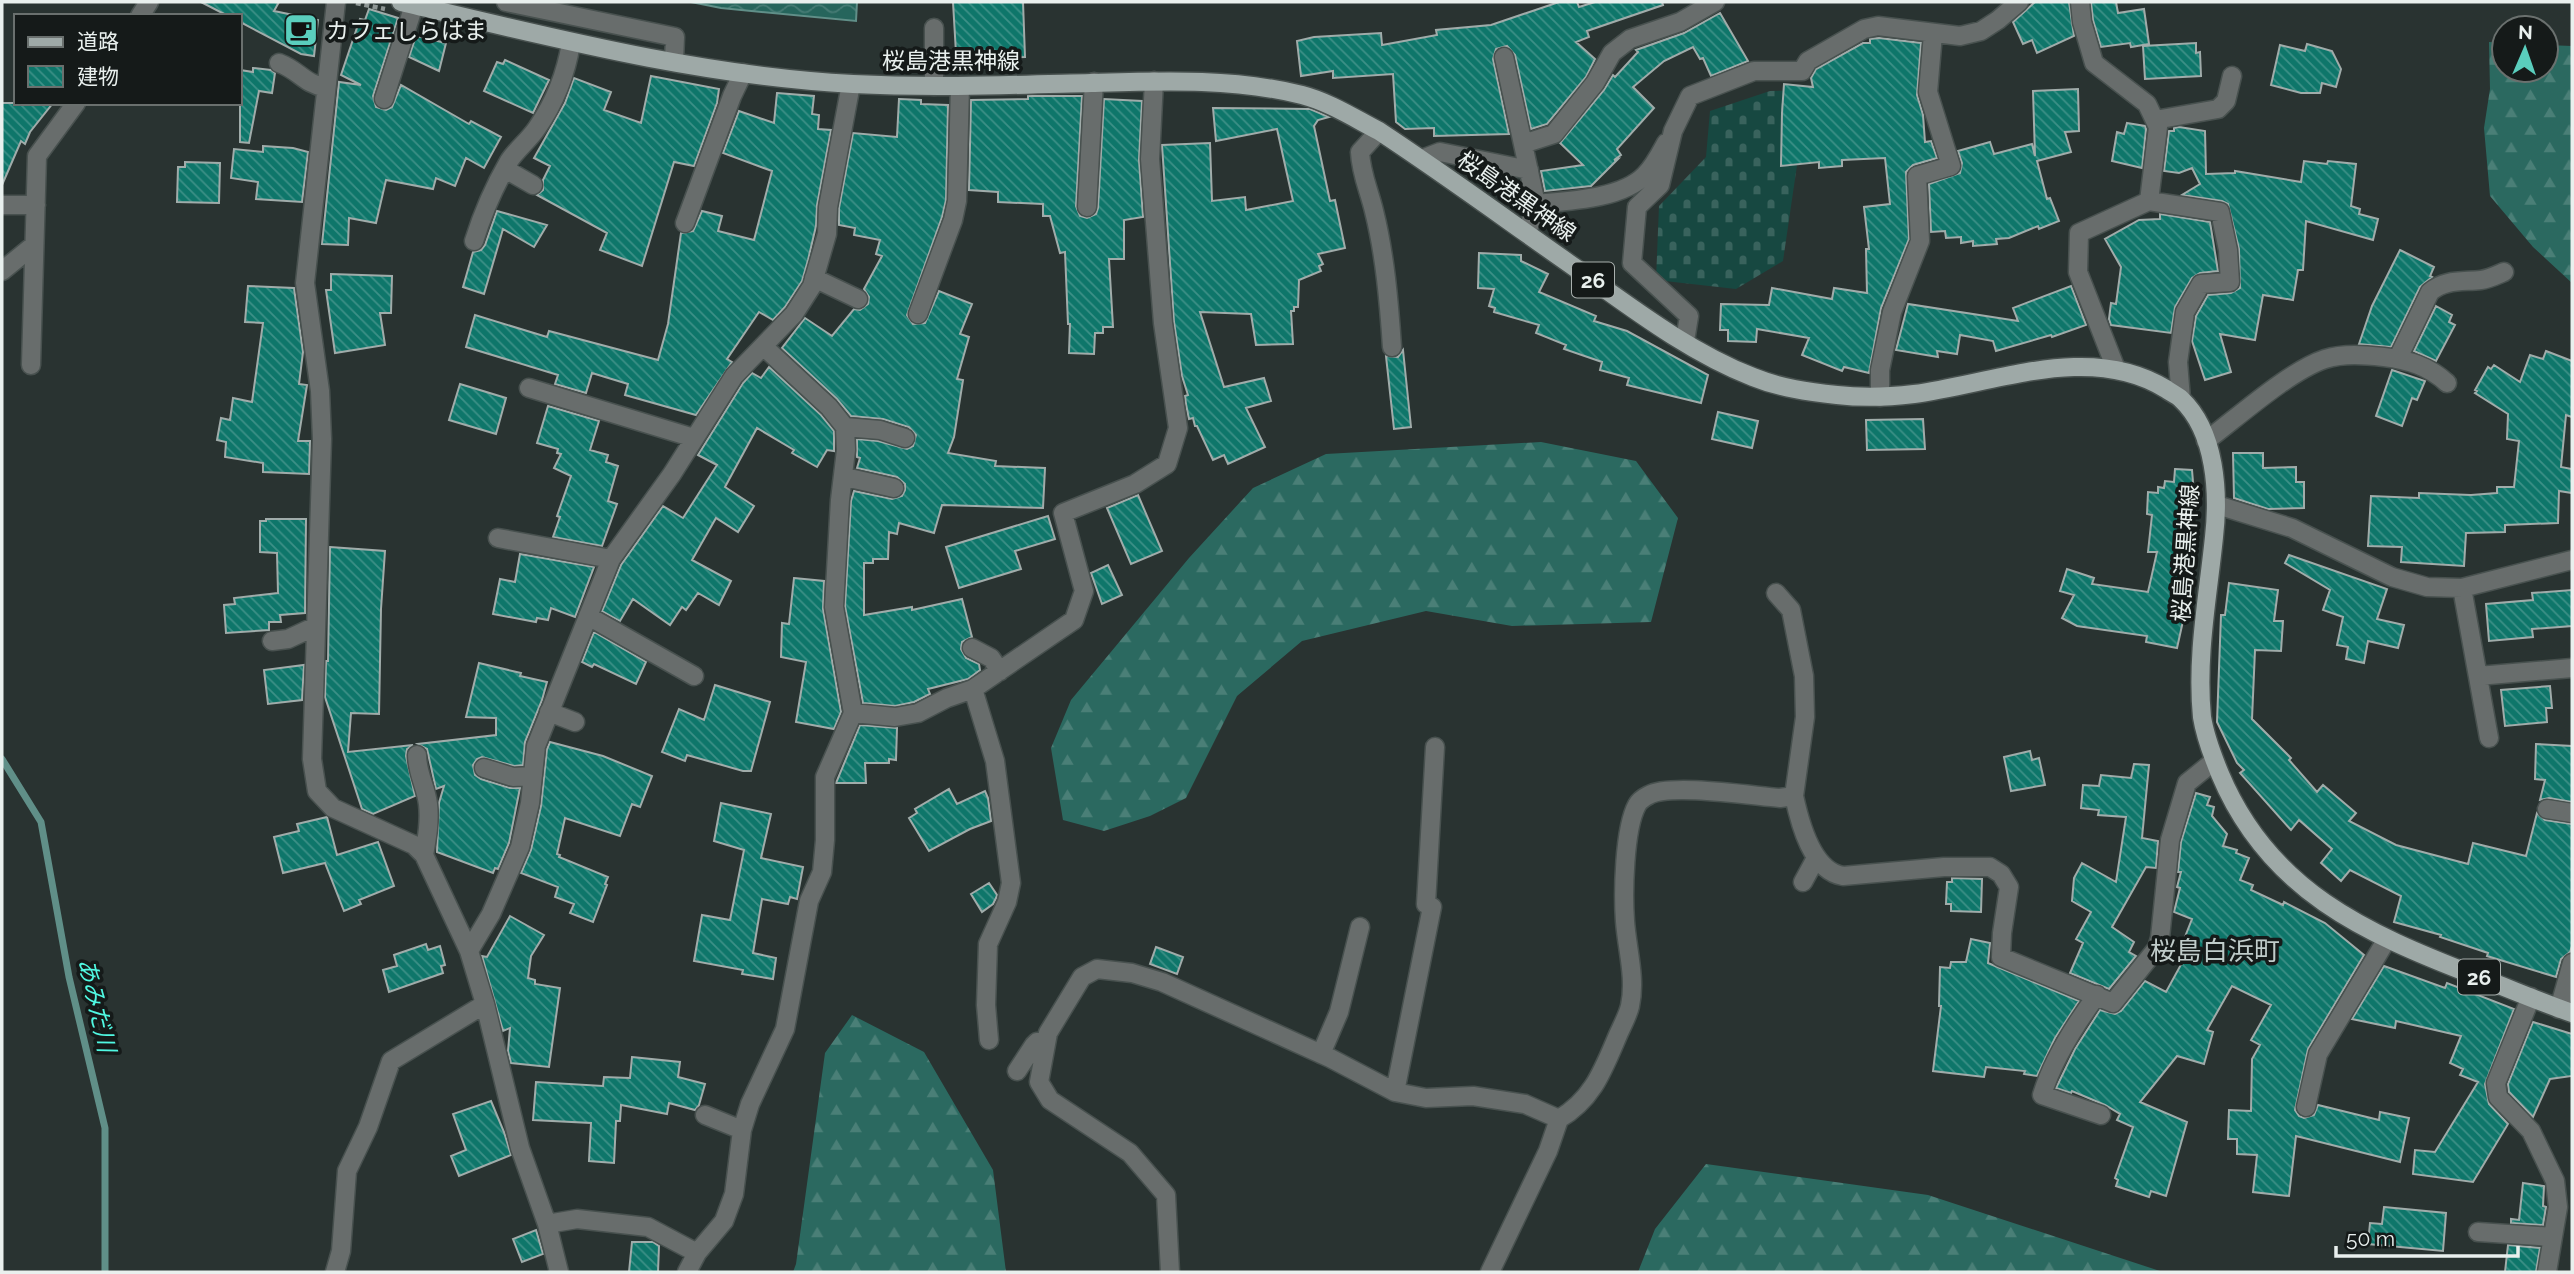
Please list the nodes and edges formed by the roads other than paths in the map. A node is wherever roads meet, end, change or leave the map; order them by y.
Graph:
1 (336, 2) edge
2 (506, 2) edge
3 (1715, 2) edge
4 (2019, 2) edge
5 (2080, 2) edge
6 (409, 8) edge
7 (934, 28) dead end
8 (1933, 34) junction
9 (571, 43) junction
10 (1504, 57) dead end
11 (674, 61) junction
12 (279, 63) dead end
13 (743, 73) junction
14 (2232, 76) dead end
15 (1154, 81) junction
16 (1094, 82) junction
17 (851, 84) junction
18 (934, 86) junction
19 (960, 86) junction
20 (326, 88) junction
21 (384, 99) dead end
22 (75, 105) edge
23 (2155, 120) junction
24 (1379, 131) junction
25 (1678, 133) junction
26 (1523, 144) junction
27 (1422, 159) junction
28 (505, 169) junction
29 (1529, 170) junction
30 (533, 185) dead end
31 (2149, 201) junction
32 (1536, 204) junction
33 (2, 205) edge
34 (36, 205) junction
35 (1087, 207) dead end
36 (685, 223) dead end
37 (1527, 233) junction
38 (474, 241) dead end
39 (34, 245) junction
40 (2, 271) edge
41 (2504, 272) dead end
42 (814, 278) junction
43 (858, 299) dead end
44 (918, 314) dead end
45 (1685, 341) junction
46 (763, 346) junction
47 (1392, 347) dead end
48 (2398, 358) junction
49 (31, 365) dead end
50 (2116, 369) junction
51 (2447, 383) dead end
52 (529, 388) dead end
53 (1880, 397) junction
54 (2181, 399) junction
55 (845, 427) junction
56 (694, 438) junction
57 (905, 438) dead end
58 (2206, 441) junction
59 (845, 477) junction
60 (894, 488) dead end
61 (2217, 505) junction
62 (498, 538) dead end
63 (611, 559) junction
64 (2572, 560) edge
65 (2462, 588) junction
66 (1776, 593) dead end
67 (588, 616) junction
68 (316, 626) junction
69 (272, 641) dead end
70 (972, 648) dead end
71 (2572, 668) edge
72 (999, 671) junction
73 (694, 676) dead end
74 (2478, 676) junction
75 (973, 689) junction
76 (549, 712) junction
77 (853, 713) junction
78 (575, 722) dead end
79 (2489, 738) dead end
80 (1435, 747) dead end
81 (417, 755) dead end
82 (2214, 761) junction
83 (484, 768) dead end
84 (533, 776) junction
85 (1794, 796) junction
86 (2547, 809) dead end
87 (2572, 813) edge
88 (424, 855) junction
89 (1815, 858) junction
90 (1803, 882) dead end
91 (1360, 927) dead end
92 (2387, 939) junction
93 (469, 951) junction
94 (2572, 963) edge
95 (2097, 996) junction
96 (2531, 997) junction
97 (485, 1004) junction
98 (2566, 1011) edge
99 (989, 1040) dead end
100 (1046, 1041) junction
101 (1321, 1054) junction
102 (1017, 1071) dead end
103 (1395, 1092) junction
104 (2306, 1107) dead end
105 (705, 1115) dead end
106 (2101, 1115) dead end
107 (1559, 1119) junction
108 (742, 1130) junction
109 (547, 1224) junction
110 (2478, 1232) dead end
111 (2553, 1237) junction
112 (697, 1254) junction
113 (335, 1272) edge
114 (559, 1272) edge
115 (687, 1272) edge
116 (1170, 1272) edge
117 (1490, 1272) edge
118 (2547, 1272) edge

1 - 20 street
2 - 11 street
3 - 26 street
4 - 8 street
5 - 23 street
6 - 9 main road, 桜島港黒神線 / 26
6 - 21 street
7 - 18 street
8 - 25 street
8 - 53 street
9 - 11 main road, 桜島港黒神線 / 26
9 - 28 street
10 - 26 street
11 - 13 main road, 桜島港黒神線 / 26
12 - 20 street
13 - 17 main road, 桜島港黒神線 / 26
13 - 36 street
14 - 23 street
15 - 16 main road, 桜島港黒神線 / 26
15 - 24 main road, 桜島港黒神線 / 26
15 - 72 street
16 - 19 main road, 桜島港黒神線 / 26
16 - 35 street
17 - 18 main road, 桜島港黒神線 / 26
17 - 42 street
18 - 19 main road, 桜島港黒神線 / 26
19 - 44 street
20 - 68 street
22 - 34 street
23 - 31 street
24 - 27 main road, 桜島港黒神線 / 26
24 - 47 street
25 - 32 street
25 - 45 street
26 - 29 street
27 - 29 street
27 - 37 main road, 桜島港黒神線 / 26
28 - 30 street
28 - 38 street
29 - 32 street
31 - 50 street
31 - 54 street
32 - 37 street
33 - 34 street
34 - 39 street
37 - 45 main road, 桜島港黒神線 / 26
39 - 40 street
39 - 49 street
41 - 48 street
42 - 43 street
42 - 46 street
45 - 53 main road, 桜島港黒神線 / 26
46 - 55 street
46 - 56 street
48 - 51 street
48 - 58 street
50 - 53 main road, 桜島港黒神線 / 26
50 - 54 main road, 桜島港黒神線 / 26
52 - 56 street
54 - 58 main road, 桜島港黒神線 / 26
55 - 57 street
55 - 59 street
56 - 63 street
58 - 61 main road, 桜島港黒神線 / 26
59 - 60 street
59 - 77 street
61 - 65 street
61 - 82 main road, 桜島港黒神線 / 26
62 - 63 street
63 - 67 street
64 - 65 street
65 - 74 street
66 - 85 street
67 - 73 street
67 - 76 street
68 - 69 street
68 - 88 street
70 - 72 street
71 - 74 street
72 - 75 street
74 - 79 street
75 - 77 street
75 - 99 street
76 - 78 street
76 - 84 street
77 - 108 street
80 - 103 street
81 - 88 street
82 - 92 main road, 桜島港黒神線 / 26
82 - 95 street
83 - 84 street
84 - 93 street
85 - 89 street
85 - 107 street
86 - 87 street
88 - 93 street
89 - 90 street
89 - 95 street
91 - 101 street
92 - 96 main road, 桜島港黒神線 / 26
92 - 104 street
93 - 97 street
94 - 98 street
95 - 106 street
96 - 98 main road, 桜島港黒神線 / 26
96 - 111 street
97 - 109 street
97 - 113 street
100 - 101 street
100 - 102 street
100 - 116 street
101 - 103 street
103 - 107 street
105 - 108 street
107 - 117 street
108 - 112 street
109 - 112 street
109 - 114 street
110 - 111 street
111 - 118 street
112 - 115 street

